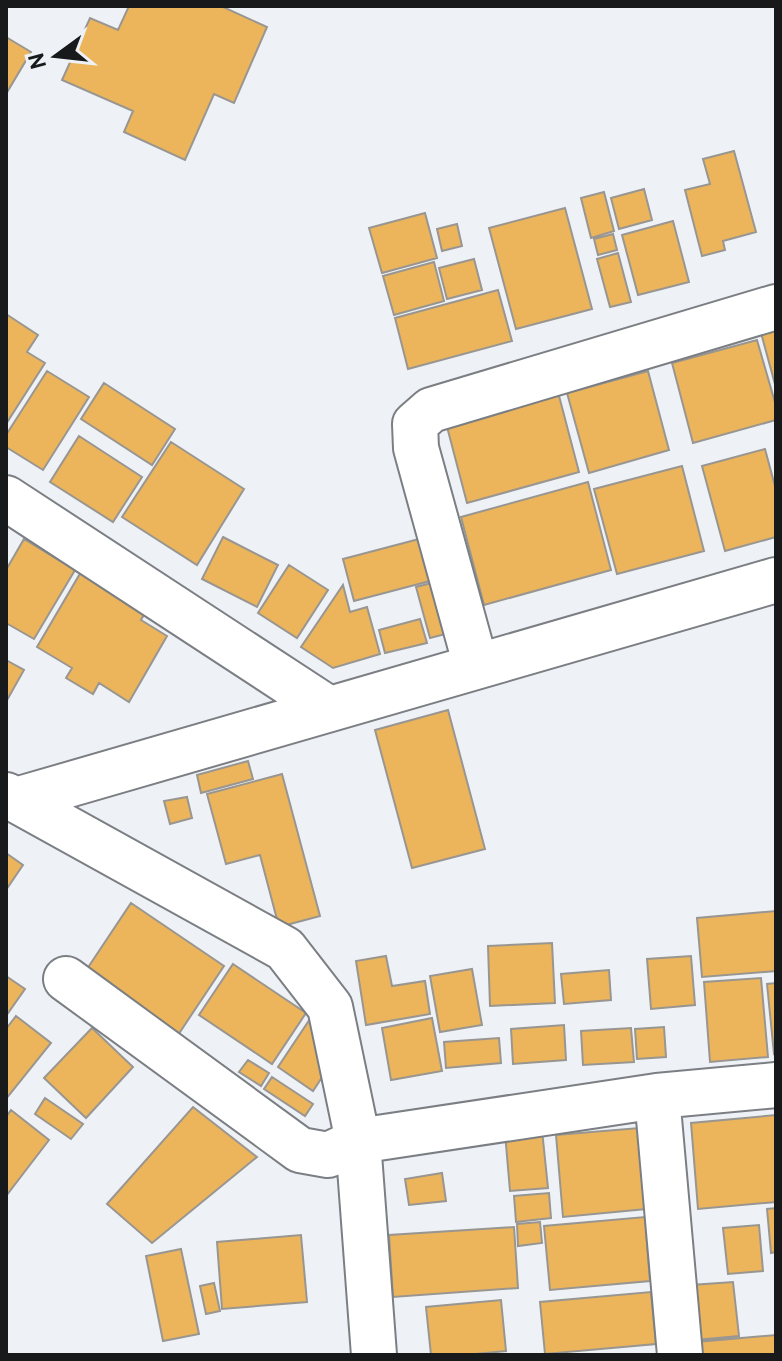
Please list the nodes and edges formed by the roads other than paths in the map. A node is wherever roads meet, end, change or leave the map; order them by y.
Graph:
1 (776, 307) edge
2 (6, 498) edge
3 (776, 580) edge
4 (476, 666) junction
5 (329, 709) junction
6 (11, 798) edge
7 (66, 979) dead end
8 (776, 1085) edge
9 (657, 1096) junction
10 (358, 1141) junction
11 (374, 1355) edge
12 (680, 1355) edge

1 - 4 street
2 - 5 street
3 - 4 street
4 - 5 street
5 - 6 street
6 - 10 street
7 - 10 street
8 - 9 street
9 - 10 street
9 - 12 street
10 - 11 street

